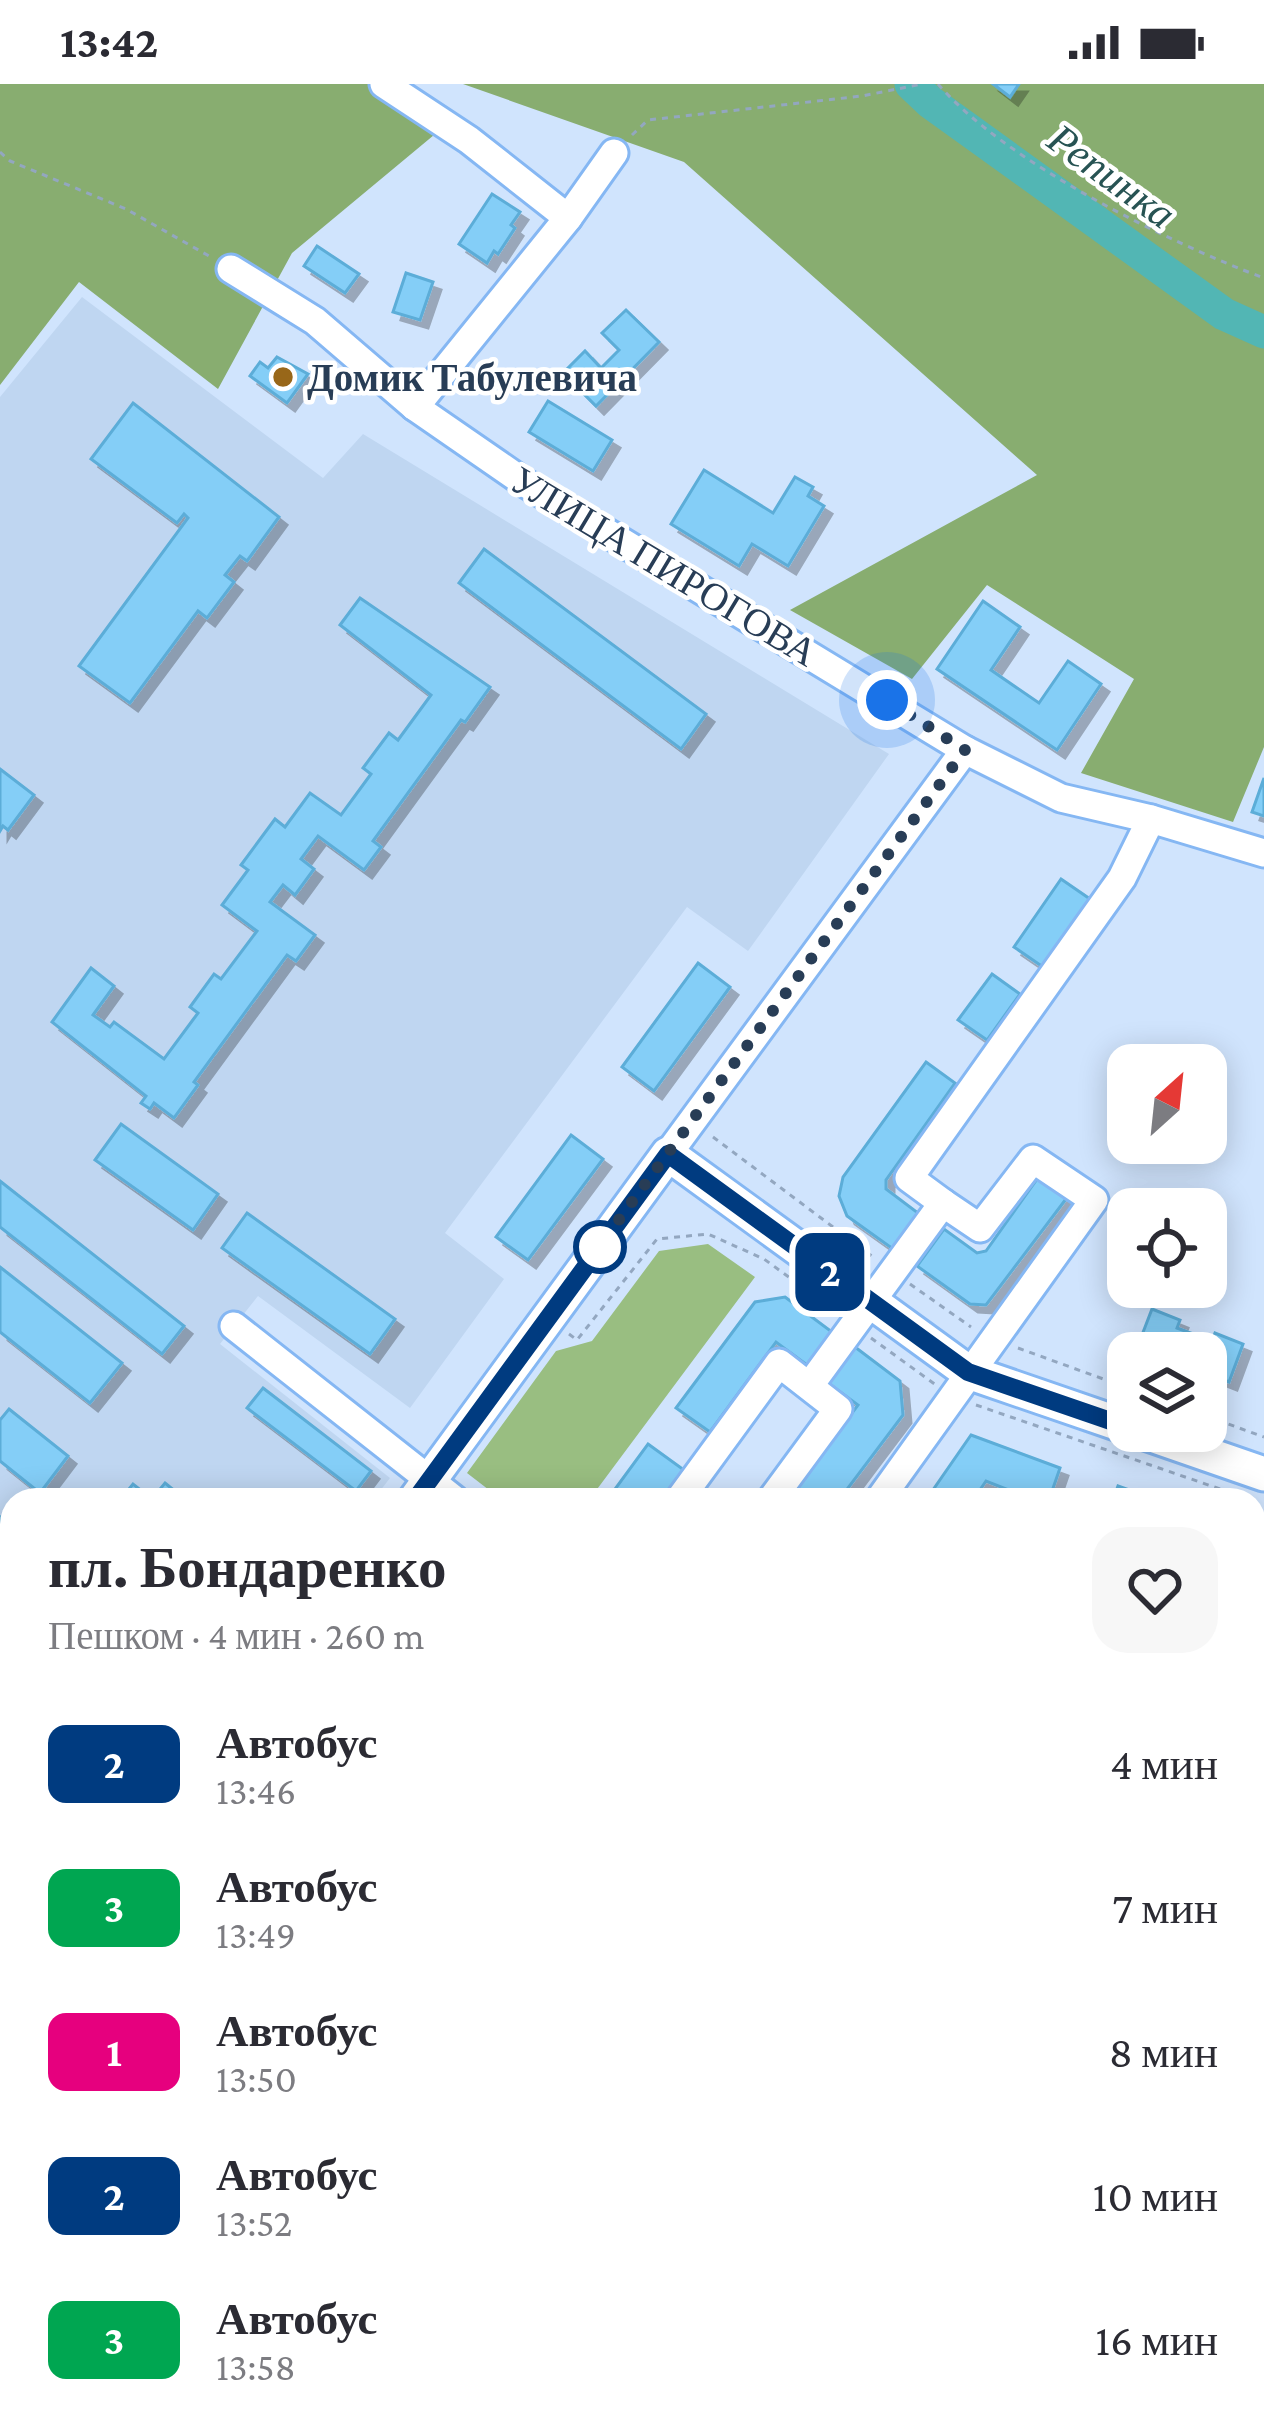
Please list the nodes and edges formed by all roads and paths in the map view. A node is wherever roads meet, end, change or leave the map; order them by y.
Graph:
1 (384, 84) edge
2 (922, 84) edge
3 (938, 84) edge
4 (0, 152) edge
5 (614, 153) joint
6 (568, 218) junction
7 (231, 268) joint
8 (1264, 278) edge
9 (415, 407) junction
10 (965, 750) junction
11 (1151, 819) junction
12 (1264, 853) edge
13 (668, 1154) junction
14 (943, 1203) junction
15 (863, 1313) junction
16 (547, 1319) junction
17 (234, 1327) dead end
18 (810, 1384) junction
19 (959, 1384) junction
20 (1107, 1422) edge
21 (1227, 1424) edge
22 (1264, 1437) edge
23 (1201, 1452) edge
24 (1264, 1474) edge
25 (426, 1488) edge
26 (437, 1488) edge
27 (688, 1488) edge
28 (779, 1488) edge
29 (887, 1488) edge
30 (1223, 1488) edge

1 - 6 street
2 - 5 path
3 - 8 path
4 - 7 path
5 - 6 street
6 - 9 street
7 - 9 street, УЛИЦА ПИРОГОВА
9 - 10 street, УЛИЦА ПИРОГОВА
10 - 11 street, УЛИЦА ПИРОГОВА
10 - 13 street
11 - 12 street, УЛИЦА ПИРОГОВА
11 - 14 street
13 - 15 main road
13 - 16 main road
14 - 15 street
14 - 19 street
15 - 16 path
15 - 18 street
15 - 19 main road
15 - 19 path
16 - 26 main road
17 - 25 street
18 - 27 street
18 - 28 street
19 - 20 main road
19 - 29 street
19 - 30 path
21 - 22 path
23 - 24 main road

